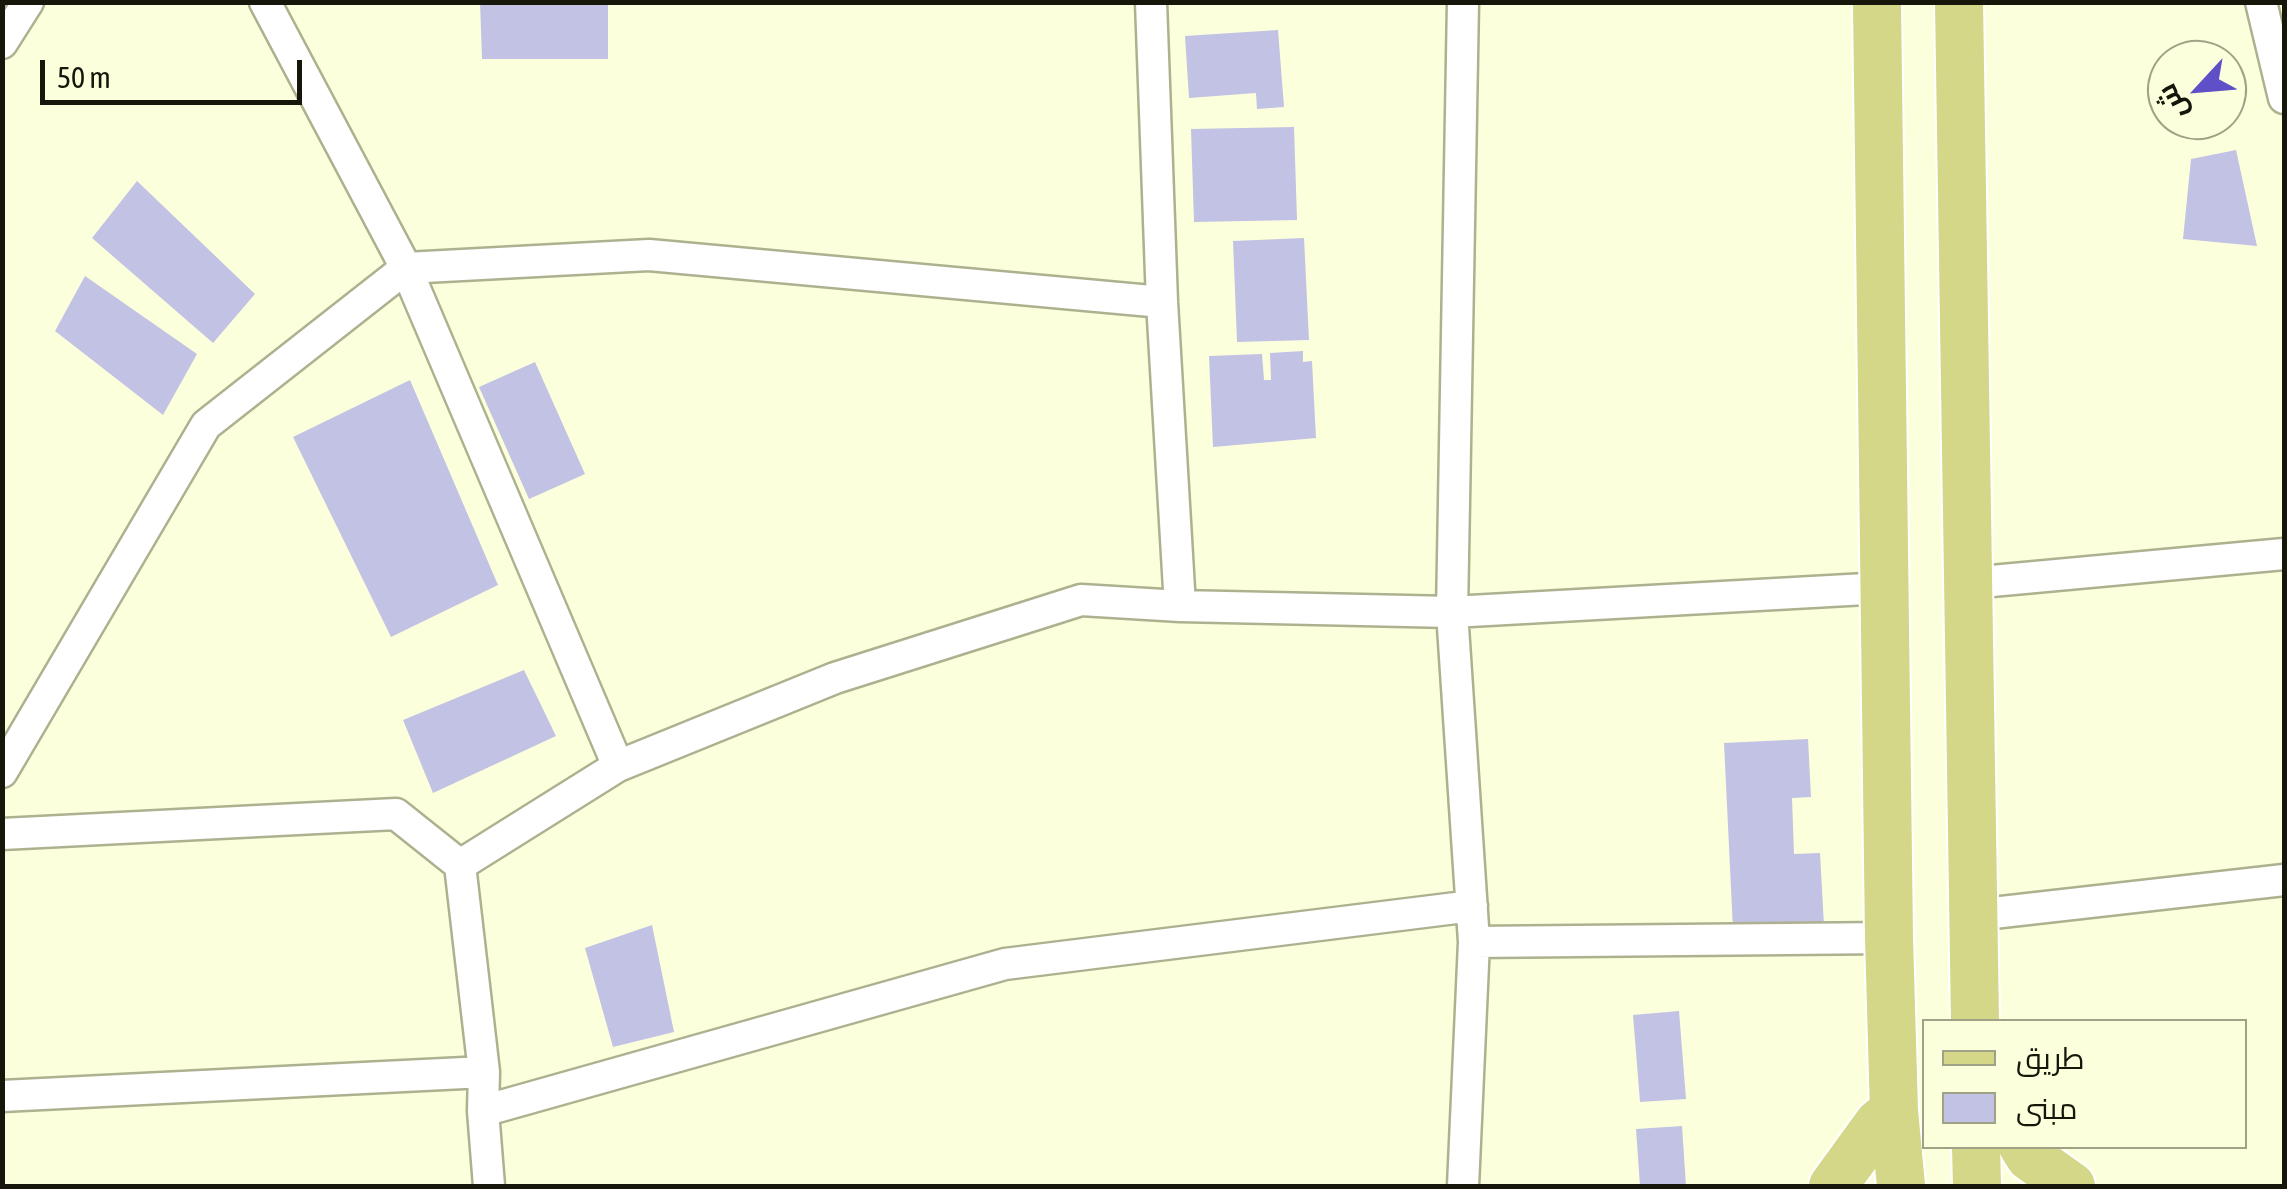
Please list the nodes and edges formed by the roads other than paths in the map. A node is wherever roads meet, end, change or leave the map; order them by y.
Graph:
1 (28, 2) edge
2 (265, 2) edge
3 (1151, 2) edge
4 (1463, 2) edge
5 (1876, 2) edge
6 (1959, 2) edge
7 (2261, 2) edge
8 (2, 42) edge
9 (2284, 98) edge
10 (406, 268) junction
11 (1162, 302) junction
12 (2284, 554) edge
13 (1970, 584) junction
14 (1884, 588) junction
15 (1180, 606) junction
16 (1452, 612) junction
17 (618, 766) junction
18 (2, 772) edge
19 (2, 834) edge
20 (460, 865) junction
21 (2284, 880) edge
22 (1472, 906) junction
23 (1975, 915) junction
24 (1888, 938) junction
25 (1474, 942) junction
26 (1975, 1019) edge
27 (484, 1072) junction
28 (2, 1096) edge
29 (482, 1111) junction
30 (1894, 1111) junction
31 (1976, 1149) edge
32 (2024, 1149) edge
33 (489, 1186) edge
34 (1463, 1186) edge
35 (1833, 1186) edge
36 (1901, 1186) edge
37 (1977, 1186) edge
38 (2071, 1186) edge

1 - 8 street
2 - 10 street
3 - 11 street
4 - 16 street
5 - 14 main road
6 - 13 main road
7 - 9 street
10 - 11 street
10 - 17 street
10 - 18 street
11 - 15 street
12 - 13 street
13 - 23 main road
14 - 16 street
14 - 24 main road
15 - 16 street
15 - 17 street
16 - 22 street
17 - 20 street
19 - 20 street
20 - 27 street
21 - 23 street
22 - 25 street
22 - 29 street
23 - 26 main road
24 - 25 street
24 - 30 main road
25 - 34 street
27 - 28 street
27 - 29 street
29 - 33 street
30 - 35 main road
30 - 36 main road
31 - 37 main road
32 - 38 main road

